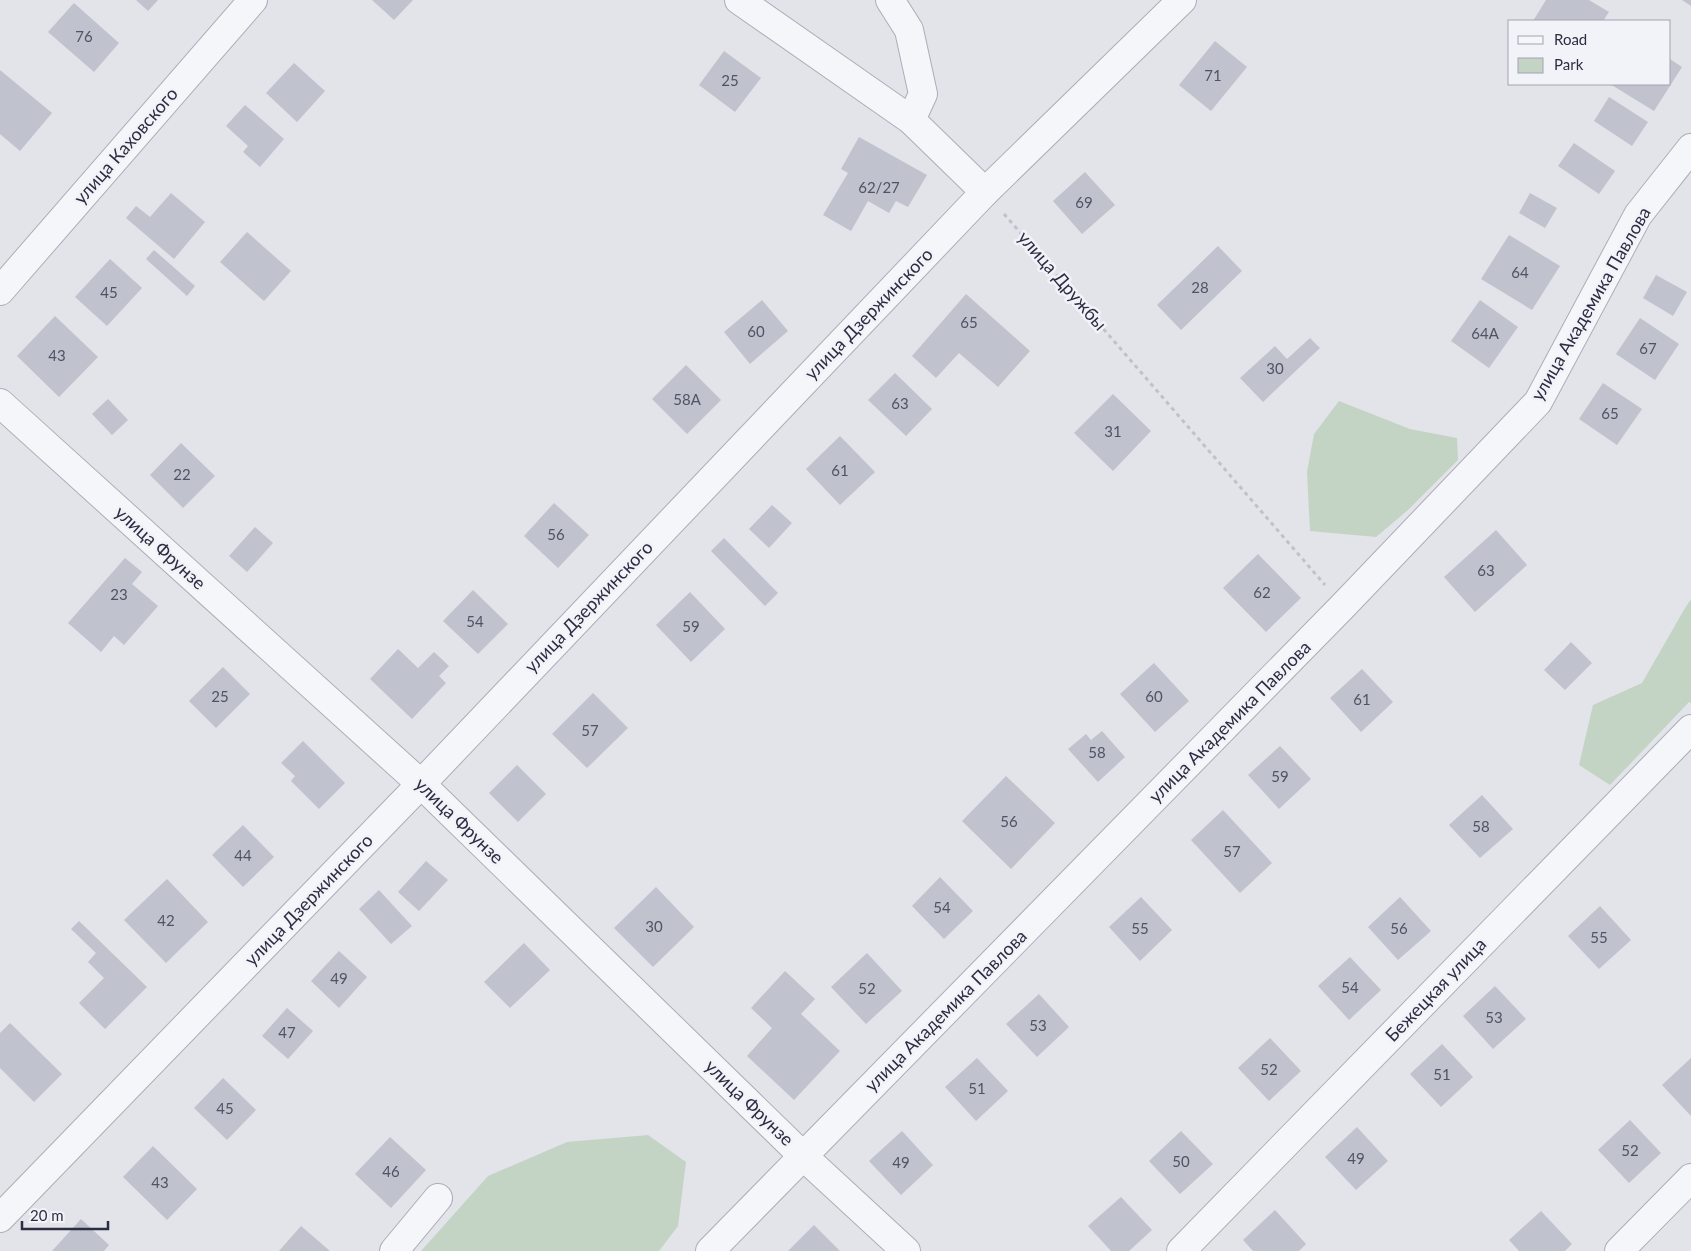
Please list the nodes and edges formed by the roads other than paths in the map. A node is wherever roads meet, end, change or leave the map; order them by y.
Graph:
1 (253, 0) edge
2 (739, 0) edge
3 (890, 0) edge
4 (1182, 0) edge
5 (911, 120) junction
6 (1691, 148) edge
7 (985, 192) junction
8 (0, 291) edge
9 (0, 403) edge
10 (1691, 728) edge
11 (421, 784) junction
12 (803, 1156) junction
13 (1691, 1178) edge
14 (438, 1198) dead end
15 (0, 1218) edge
16 (394, 1251) edge
17 (710, 1251) edge
18 (906, 1251) edge
19 (1181, 1251) edge
20 (1619, 1251) edge

1 - 8 street, улица Каховского
2 - 5 street
3 - 5 street
4 - 7 street, улица Дзержинского
5 - 7 street
6 - 12 street, улица Академика Павлова
7 - 11 street, улица Дзержинского
9 - 11 street, улица Фрунзе
10 - 19 street, Бежецкая улица
11 - 12 street, улица Фрунзе
11 - 15 street, улица Дзержинского
12 - 17 street, улица Академика Павлова
12 - 18 street, улица Фрунзе
13 - 20 street
14 - 16 street

